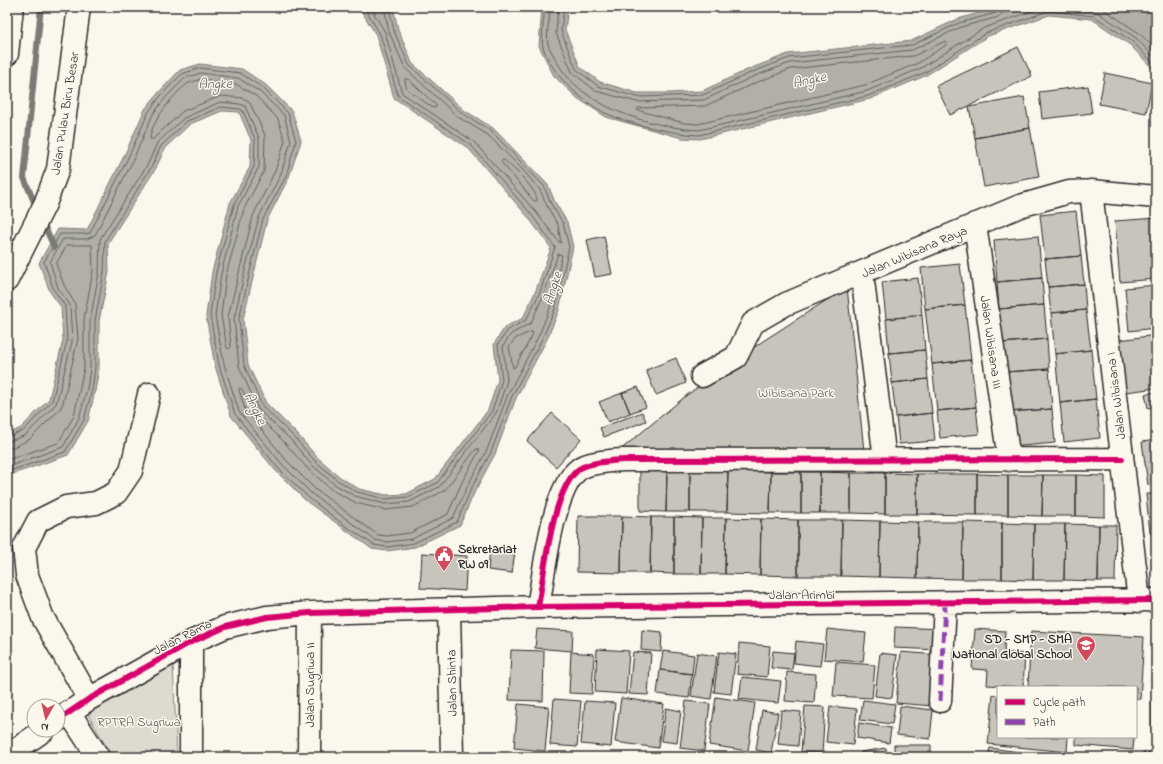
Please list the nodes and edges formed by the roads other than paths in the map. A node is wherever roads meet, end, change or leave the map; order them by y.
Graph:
1 (12, 7) edge
2 (80, 7) edge
3 (7, 54) edge
4 (1091, 191) junction
5 (1156, 197) edge
6 (975, 224) junction
7 (862, 273) junction
8 (7, 280) edge
9 (702, 376) dead end
10 (149, 394) dead end
11 (1122, 459) junction
12 (885, 460) junction
13 (1009, 460) junction
14 (1147, 601) edge
15 (945, 604) junction
16 (538, 607) junction
17 (449, 609) junction
18 (310, 613) junction
19 (191, 642) junction
20 (89, 699) junction
21 (940, 701) dead end
22 (66, 715) edge
23 (66, 718) edge
24 (33, 738) edge
25 (7, 756) edge
26 (98, 757) edge
27 (191, 757) edge
28 (309, 757) edge
29 (452, 757) edge

1 - 3 street
2 - 8 street, Jalan Pulau Biru Besar
4 - 5 street, Jalan Wibisana Raya
4 - 6 street, Jalan Wibisana Raya
4 - 11 street, Jalan Wibisana I
6 - 7 street, Jalan Wibisana Raya
6 - 13 street, Jalan Wibisana III
7 - 9 street, Jalan Wibisana Raya
7 - 12 street
10 - 20 street
11 - 13 street
11 - 14 street, Jalan Wibisana I
12 - 13 street
12 - 16 street
14 - 15 street, Jalan Arimbi
15 - 16 street, Jalan Arimbi
15 - 21 street
16 - 17 street, Jalan Arimbi
17 - 18 street, Jalan Rama
17 - 29 street, Jalan Shinta
18 - 19 street, Jalan Rama
18 - 28 street, Jalan Sugriwa II
19 - 20 street, Jalan Rama
19 - 27 street
20 - 22 street, Jalan Rama
23 - 26 street
24 - 25 street

